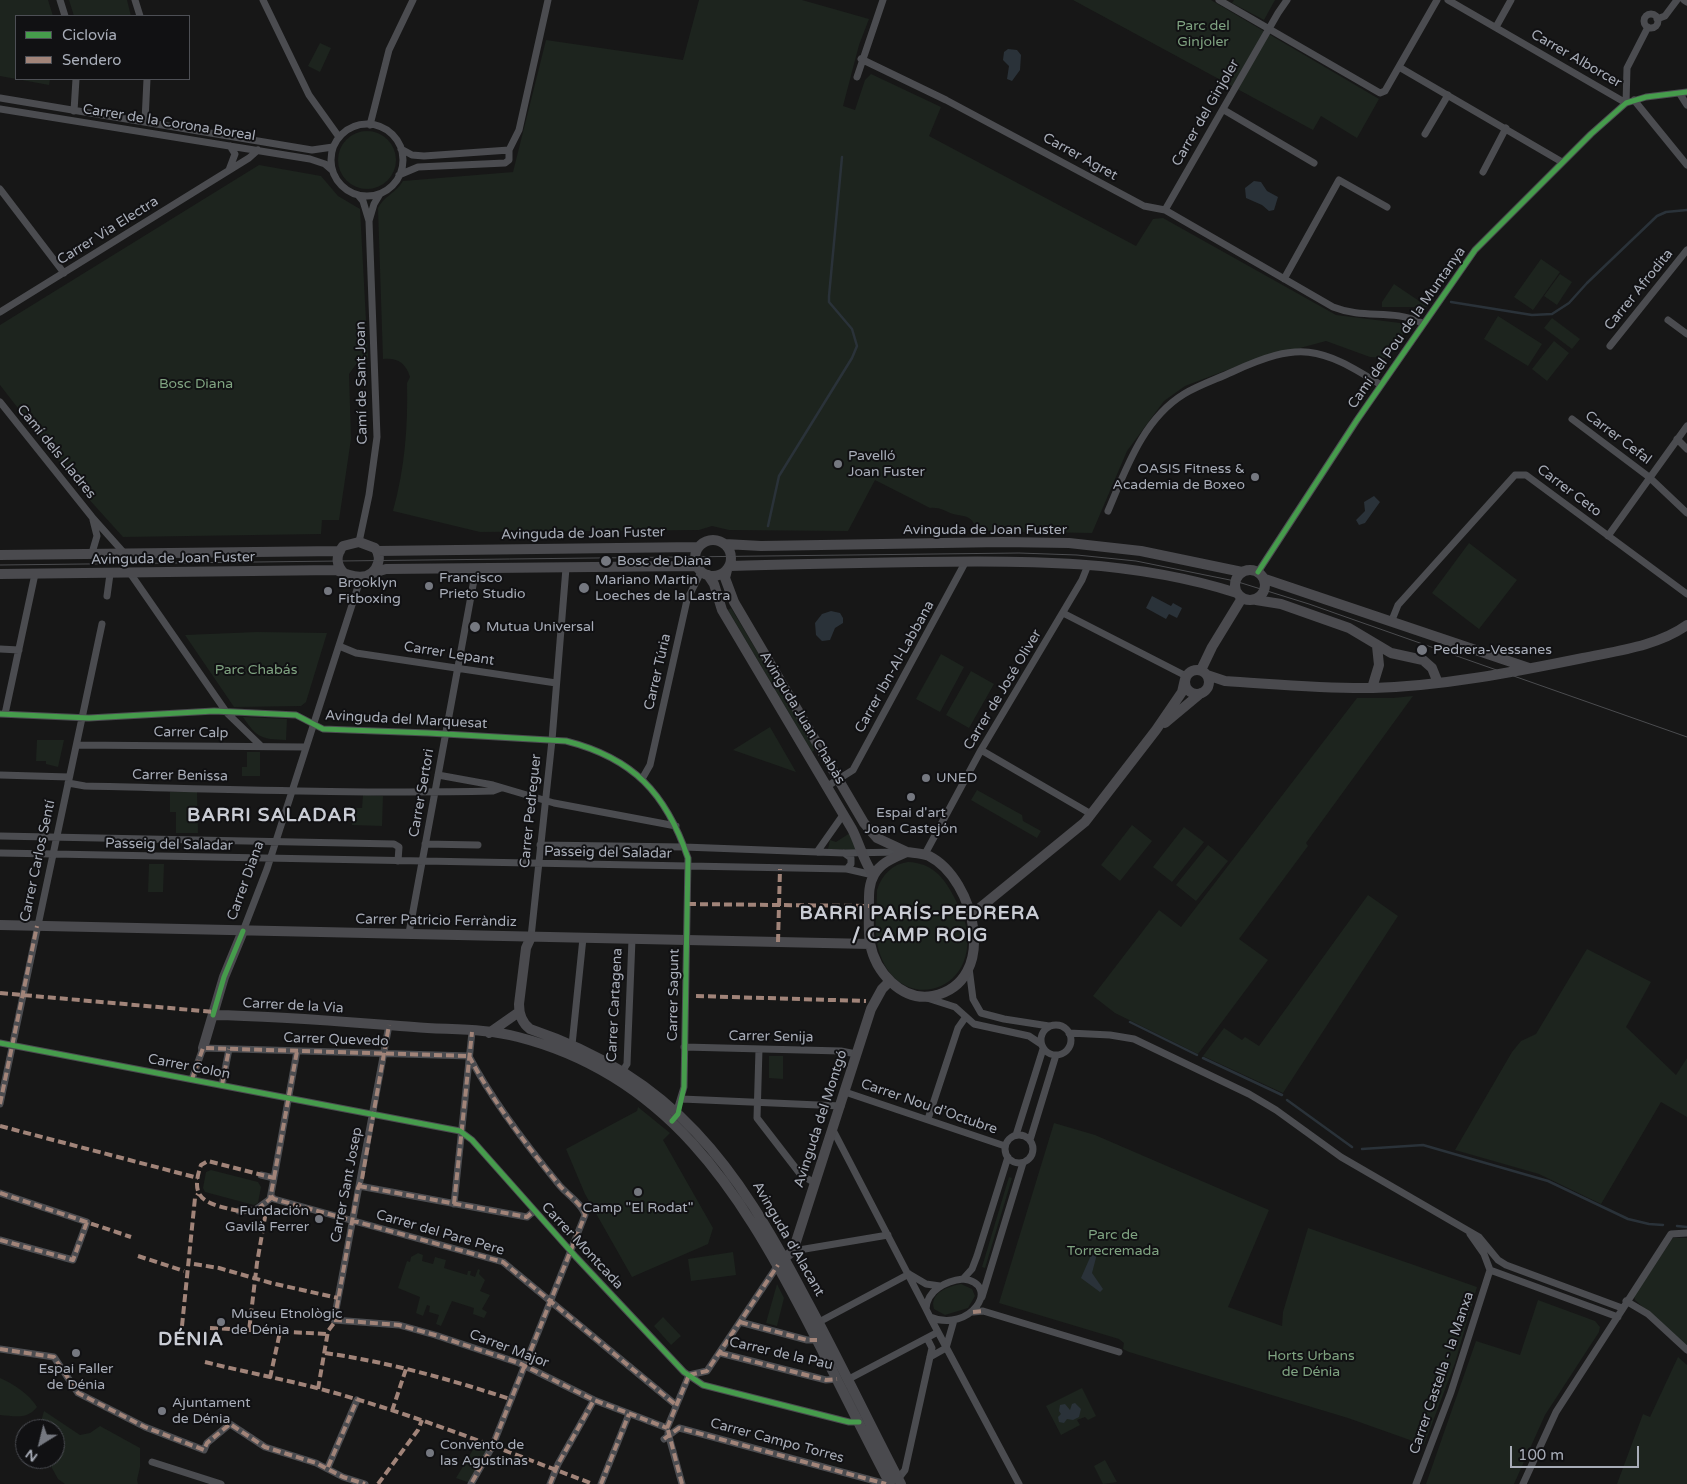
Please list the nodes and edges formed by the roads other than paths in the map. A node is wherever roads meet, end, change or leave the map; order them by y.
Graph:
1 (60, 0) edge
2 (135, 0) edge
3 (263, 0) edge
4 (413, 0) edge
5 (548, 0) edge
6 (883, 0) edge
7 (1219, 0) edge
8 (1287, 0) edge
9 (1437, 0) edge
10 (1448, 0) edge
11 (1511, 0) edge
12 (1677, 0) edge
13 (65, 15) edge
14 (140, 15) edge
15 (1657, 19) junction
16 (1496, 27) junction
17 (1648, 27) junction
18 (1269, 29) junction
19 (862, 59) junction
20 (1399, 67) junction
21 (857, 77) dead end
22 (76, 80) edge
23 (147, 80) edge
24 (1683, 93) edge
25 (1448, 95) junction
26 (0, 98) edge
27 (1634, 100) junction
28 (1626, 103) junction
29 (1687, 105) edge
30 (0, 109) edge
31 (74, 110) junction
32 (1224, 110) junction
33 (145, 122) junction
34 (370, 125) junction
35 (1506, 128) junction
36 (1425, 134) dead end
37 (339, 137) junction
38 (230, 146) junction
39 (333, 147) junction
40 (401, 148) junction
41 (258, 150) junction
42 (509, 150) junction
43 (1562, 162) junction
44 (1314, 163) dead end
45 (1687, 165) edge
46 (229, 170) junction
47 (332, 170) junction
48 (1483, 172) dead end
49 (399, 175) junction
50 (0, 189) edge
51 (380, 194) junction
52 (358, 195) junction
53 (1387, 206) dead end
54 (1165, 210) junction
55 (369, 221) junction
56 (1687, 250) edge
57 (64, 273) junction
58 (1284, 279) junction
59 (0, 312) edge
60 (1668, 320) dead end
61 (1422, 324) junction
62 (1687, 334) edge
63 (1610, 346) dead end
64 (1381, 385) junction
65 (0, 402) edge
66 (1572, 419) dead end
67 (1687, 426) edge
68 (1677, 440) junction
69 (1687, 449) edge
70 (1649, 477) junction
71 (1108, 511) dead end
72 (1687, 513) edge
73 (92, 517) junction
74 (1608, 536) junction
75 (359, 542) junction
76 (725, 544) junction
77 (698, 547) junction
78 (340, 551) junction
79 (378, 551) junction
80 (92, 553) junction
81 (0, 554) edge
82 (125, 554) junction
83 (966, 561) junction
84 (1088, 565) junction
85 (566, 568) junction
86 (728, 568) junction
87 (476, 569) junction
88 (702, 571) junction
89 (1242, 572) junction
90 (130, 573) junction
91 (373, 573) junction
92 (0, 574) edge
93 (35, 574) junction
94 (110, 574) junction
95 (345, 574) junction
96 (1261, 576) junction
97 (361, 577) junction
98 (1687, 594) edge
99 (1240, 595) junction
100 (107, 596) dead end
101 (1256, 600) junction
102 (1063, 613) junction
103 (1392, 620) junction
104 (102, 624) dead end
105 (1687, 625) edge
106 (339, 646) junction
107 (1377, 646) junction
108 (0, 649) edge
109 (19, 650) junction
110 (1403, 655) junction
111 (458, 668) junction
112 (1531, 668) junction
113 (1378, 671) junction
114 (1204, 672) junction
115 (1186, 678) junction
116 (1225, 681) junction
117 (556, 683) junction
118 (1438, 683) junction
119 (1372, 688) junction
120 (1203, 692) junction
121 (227, 713) junction
122 (2, 714) edge
123 (83, 718) junction
124 (312, 723) junction
125 (1156, 730) junction
126 (446, 734) junction
127 (552, 740) junction
128 (77, 745) junction
129 (261, 746) junction
130 (305, 747) junction
131 (981, 750) junction
132 (0, 775) edge
133 (438, 775) junction
134 (642, 779) junction
135 (839, 779) junction
136 (68, 780) junction
137 (826, 787) junction
138 (501, 788) junction
139 (291, 790) junction
140 (435, 792) junction
141 (545, 800) junction
142 (1091, 814) junction
143 (843, 815) junction
144 (676, 826) junction
145 (0, 836) edge
146 (56, 837) junction
147 (276, 841) junction
148 (425, 844) junction
149 (478, 845) dead end
150 (540, 845) junction
151 (684, 847) junction
152 (817, 852) junction
153 (907, 852) junction
154 (0, 853) edge
155 (844, 853) junction
156 (864, 853) junction
157 (924, 854) junction
158 (52, 855) junction
159 (270, 859) junction
160 (398, 860) junction
161 (422, 861) junction
162 (538, 864) junction
163 (688, 867) junction
164 (847, 869) junction
165 (874, 876) junction
166 (971, 915) junction
167 (0, 926) edge
168 (37, 926) junction
169 (243, 931) junction
170 (409, 933) junction
171 (531, 937) junction
172 (583, 938) junction
173 (632, 939) junction
174 (687, 940) junction
175 (870, 944) junction
176 (969, 966) junction
177 (890, 981) junction
178 (924, 997) junction
179 (520, 1012) junction
180 (213, 1015) junction
181 (965, 1018) junction
182 (389, 1025) junction
183 (1049, 1026) junction
184 (472, 1032) junction
185 (489, 1033) junction
186 (1069, 1033) junction
187 (0, 1043) edge
188 (12, 1045) junction
189 (572, 1045) junction
190 (1042, 1046) junction
191 (684, 1047) junction
192 (203, 1048) junction
193 (229, 1049) junction
194 (759, 1049) junction
195 (297, 1051) junction
196 (856, 1054) junction
197 (384, 1055) junction
198 (1056, 1055) junction
199 (469, 1056) junction
200 (622, 1072) junction
201 (192, 1079) junction
202 (222, 1086) junction
203 (845, 1092) junction
204 (289, 1098) junction
205 (682, 1098) junction
206 (757, 1102) junction
207 (0, 1104) edge
208 (841, 1106) junction
209 (373, 1114) junction
210 (675, 1118) junction
211 (928, 1119) junction
212 (833, 1130) junction
213 (460, 1131) junction
214 (1016, 1135) junction
215 (1030, 1140) junction
216 (1005, 1146) junction
217 (1008, 1158) junction
218 (1023, 1163) junction
219 (261, 1174) dead end
220 (274, 1178) junction
221 (815, 1184) junction
222 (359, 1186) junction
223 (0, 1193) edge
224 (271, 1196) junction
225 (454, 1204) junction
226 (239, 1211) dead end
227 (534, 1211) junction
228 (352, 1221) junction
229 (1461, 1226) junction
230 (1687, 1233) edge
231 (888, 1234) junction
232 (0, 1240) edge
233 (570, 1250) junction
234 (793, 1251) junction
235 (781, 1261) junction
236 (1490, 1270) junction
237 (909, 1274) junction
238 (963, 1279) junction
239 (940, 1286) junction
240 (981, 1299) junction
241 (550, 1300) junction
242 (1624, 1305) junction
243 (926, 1309) junction
244 (974, 1312) junction
245 (930, 1317) junction
246 (1618, 1317) junction
247 (334, 1320) joint
248 (954, 1320) junction
249 (740, 1322) junction
250 (819, 1322) junction
251 (938, 1332) junction
252 (927, 1338) junction
253 (817, 1340) junction
254 (946, 1348) junction
255 (0, 1349) edge
256 (1687, 1350) edge
257 (1119, 1352) dead end
258 (720, 1353) junction
259 (930, 1357) junction
260 (523, 1365) junction
261 (689, 1375) junction
262 (842, 1380) junction
263 (357, 1400) dead end
264 (594, 1400) junction
265 (676, 1405) junction
266 (629, 1414) junction
267 (859, 1422) junction
268 (667, 1434) junction
269 (152, 1462) dead end
270 (328, 1468) junction
271 (896, 1482) edge
272 (216, 1483) edge
273 (365, 1484) edge
274 (471, 1484) edge
275 (550, 1484) edge
276 (601, 1484) edge
277 (682, 1484) edge
278 (886, 1484) edge
279 (1019, 1484) edge
280 (1416, 1484) edge
281 (1522, 1484) edge

1 - 13 street
2 - 14 street
3 - 37 street
4 - 34 street
5 - 42 street
6 - 19 street
7 - 18 street
8 - 18 street, Carrer del Ginjoler
9 - 20 street
10 - 16 street, Carrer Alborcer
11 - 16 street
12 - 15 street
15 - 17 street
15 - 17 street
16 - 28 street, Carrer Alborcer
17 - 28 street, Carrer Alborcer
18 - 20 street
18 - 32 street, Carrer del Ginjoler
19 - 21 street
19 - 54 street, Carrer Agret
20 - 25 street
22 - 31 street
23 - 33 street
24 - 27 street, Camí del Pou de la Muntanya
24 - 29 street
25 - 35 street
25 - 36 street
26 - 31 street, Carrer de la Corona Boreal
27 - 28 street, Camí del Pou de la Muntanya
27 - 45 street
28 - 43 street, Camí del Pou de la Muntanya
30 - 38 street, Carrer de la Corona Boreal
31 - 33 street, Carrer de la Corona Boreal
32 - 44 street
32 - 54 street, Carrer del Ginjoler
33 - 39 street, Carrer de la Corona Boreal
34 - 37 street
34 - 40 street
35 - 43 street
35 - 48 street
37 - 39 street
38 - 41 street, Carrer de la Corona Boreal
38 - 46 street
39 - 47 street
40 - 42 street
40 - 49 street
41 - 46 street, Carrer Via Electra
41 - 47 street, Carrer de la Corona Boreal
42 - 49 street
43 - 61 street, Camí del Pou de la Muntanya
46 - 57 street, Carrer Via Electra
47 - 52 street
49 - 51 street
50 - 57 street
51 - 52 street
51 - 55 street, Camí de Sant Joan
52 - 55 street, Camí de Sant Joan
53 - 58 street
54 - 58 street, Carrer Agret
55 - 75 street, Camí de Sant Joan
56 - 63 street, Carrer Afrodita
57 - 59 street, Carrer Via Electra
58 - 61 street, Carrer Agret
60 - 62 street
61 - 64 street, Camí del Pou de la Muntanya
64 - 71 street
64 - 96 street, Camí del Pou de la Muntanya
65 - 73 street, Camí dels Lladres
66 - 70 street, Carrer Cefal
67 - 68 street, Carrer Cefal
68 - 69 street
68 - 70 street, Carrer Cefal
70 - 72 street, Carrer Cefal
70 - 74 street, Carrer Cefal
73 - 80 street, Camí dels Lladres
73 - 82 street, Camí dels Lladres
74 - 98 street, Carrer Ceto
74 - 103 street, Carrer Ceto
75 - 78 main road
75 - 79 main road
76 - 77 main road
76 - 86 main road
76 - 89 main road, Avinguda de Joan Fuster
77 - 79 main road, Avinguda de Joan Fuster
77 - 88 main road
78 - 82 main road, Avinguda de Joan Fuster
78 - 95 main road
79 - 91 main road
80 - 81 main road, Avinguda de Joan Fuster
80 - 82 main road, Avinguda de Joan Fuster
83 - 84 main road
83 - 86 main road
83 - 135 street, Carrer Ibn-Al-Labbana
84 - 99 main road
84 - 102 street, Carrer de José Oliver
85 - 87 main road
85 - 88 main road
85 - 117 street, Carrer Pedreguer
86 - 88 main road
86 - 135 main road, Avinguda Juan Chabàs
87 - 91 main road
87 - 111 street, Carrer Sertori
88 - 134 street, Carrer Túria
88 - 137 main road, Avinguda Juan Chabàs
89 - 96 main road
89 - 99 main road
90 - 94 main road, Avinguda de Joan Fuster
90 - 95 main road, Avinguda de Joan Fuster
90 - 121 street
91 - 97 main road
92 - 93 main road, Avinguda de Joan Fuster
93 - 94 main road, Avinguda de Joan Fuster
93 - 109 street
94 - 100 street
95 - 97 main road
96 - 101 main road
96 - 103 main road
97 - 106 street, Carrer Diana
99 - 101 main road
99 - 114 main road
101 - 107 main road
102 - 115 street
102 - 131 street, Carrer de José Oliver
103 - 112 main road
104 - 123 street, Carrer Carlos Sentí
105 - 112 main road
106 - 111 street, Carrer Lepant
106 - 124 street, Carrer Diana
107 - 110 main road
107 - 113 main road
108 - 109 street
109 - 122 street
110 - 113 main road
110 - 118 main road
111 - 117 street, Carrer Lepant
111 - 126 street, Carrer Sertori
112 - 118 main road
113 - 119 main road
114 - 115 main road
114 - 116 main road
114 - 120 main road
115 - 120 main road
115 - 125 main road
116 - 119 main road
116 - 120 main road
117 - 127 street, Carrer Pedreguer
118 - 119 main road
120 - 125 main road
121 - 123 street, Avinguda del Marquesat
121 - 124 street, Avinguda del Marquesat
121 - 129 street
122 - 123 street, Avinguda del Marquesat
123 - 128 street, Carrer Carlos Sentí
124 - 126 street, Avinguda del Marquesat
124 - 130 street, Carrer Diana
125 - 142 main road
126 - 127 street, Avinguda del Marquesat
126 - 133 street, Carrer Sertori
127 - 134 street, Avinguda del Marquesat
127 - 141 street, Carrer Pedreguer
128 - 129 street, Carrer Calp
128 - 136 street, Carrer Carlos Sentí
129 - 130 street, Carrer Calp
130 - 139 street, Carrer Diana
131 - 142 street
131 - 157 street, Carrer de José Oliver
132 - 136 street, Carrer Benissa
133 - 138 street
133 - 140 street, Carrer Sertori
134 - 144 street, Avinguda del Marquesat
135 - 137 street, Carrer Ibn-Al-Labbana
135 - 153 main road, Avinguda Juan Chabàs
136 - 139 street, Carrer Benissa
136 - 146 street, Carrer Carlos Sentí
137 - 143 main road, Avinguda Juan Chabàs
138 - 140 street, Carrer Benissa
138 - 141 street
139 - 140 street, Carrer Benissa
139 - 147 street, Carrer Diana
140 - 148 street, Carrer Sertori
141 - 144 street
141 - 150 street, Carrer Pedreguer
142 - 166 main road
143 - 152 street
143 - 156 main road, Avinguda Juan Chabàs
144 - 151 street, Avinguda del Marquesat
145 - 146 street, Passeig del Saladar
146 - 147 street, Passeig del Saladar
146 - 158 street, Carrer Carlos Sentí
147 - 159 street, Carrer Diana
147 - 160 street, Passeig del Saladar
148 - 149 street
148 - 161 street, Carrer Sertori
150 - 151 street, Passeig del Saladar
150 - 162 street, Carrer Pedreguer
151 - 152 street, Passeig del Saladar
151 - 163 street, Avinguda del Marquesat
152 - 155 street, Passeig del Saladar
153 - 156 street, Passeig del Saladar
153 - 157 main road
153 - 165 main road
154 - 158 street, Passeig del Saladar
155 - 156 street, Passeig del Saladar
155 - 164 street
156 - 165 main road, Avinguda Juan Chabàs
157 - 166 main road
158 - 159 street, Passeig del Saladar
158 - 168 street, Carrer Carlos Sentí
159 - 160 street, Passeig del Saladar
159 - 169 street, Carrer Diana
160 - 161 street, Passeig del Saladar
161 - 162 street, Passeig del Saladar
161 - 170 street, Carrer Sertori
162 - 163 street, Passeig del Saladar
162 - 171 street, Carrer Pedreguer
163 - 164 street, Passeig del Saladar
163 - 174 street, Carrer Sagunt
164 - 165 street, Passeig del Saladar
165 - 175 main road
166 - 176 main road
167 - 168 main road, Carrer Patricio Ferràndiz
168 - 169 main road, Carrer Patricio Ferràndiz
168 - 188 street, Carrer Carlos Sentí
169 - 170 main road, Carrer Patricio Ferràndiz
169 - 180 main road, Carrer Diana
170 - 171 main road, Carrer Patricio Ferràndiz
171 - 172 main road, Carrer Patricio Ferràndiz
171 - 179 main road
172 - 173 main road, Carrer Patricio Ferràndiz
172 - 189 street
173 - 174 main road, Carrer Patricio Ferràndiz
173 - 200 street, Carrer Cartagena
174 - 175 main road, Carrer Patricio Ferràndiz
174 - 191 street, Carrer Sagunt
175 - 177 main road
176 - 178 main road
176 - 183 street
177 - 178 main road
177 - 196 main road, Avinguda del Montgó
178 - 181 street
179 - 185 main road
179 - 189 main road, Avinguda d'Alacant
180 - 182 main road, Carrer de la Via
180 - 192 main road, Carrer Diana
181 - 190 street
181 - 211 street
182 - 184 main road
182 - 197 street, Carrer Sant Josep
183 - 186 street
183 - 190 street
184 - 185 main road, Avinguda d'Alacant
184 - 199 street
185 - 210 main road, Avinguda d'Alacant
186 - 198 street
186 - 229 street
187 - 188 street, Carrer Colon
188 - 201 street, Carrer Colon
188 - 207 street, Carrer Carlos Sentí
189 - 200 main road, Avinguda d'Alacant
190 - 198 street
190 - 214 street
191 - 194 street, Carrer Senija
191 - 205 street, Carrer Sagunt
192 - 193 street, Carrer Quevedo
192 - 201 street, Carrer Diana
193 - 195 street, Carrer Quevedo
193 - 202 street
194 - 196 street, Carrer Senija
194 - 206 street
195 - 197 street, Carrer Quevedo
195 - 204 street
196 - 203 main road, Avinguda del Montgó
197 - 199 street, Carrer Quevedo
197 - 209 street, Carrer Sant Josep
198 - 215 street
199 - 213 street
199 - 233 street
200 - 210 main road, Avinguda d'Alacant
201 - 202 street, Carrer Colon
202 - 204 street, Carrer Colon
203 - 208 main road, Avinguda del Montgó
203 - 211 street, Carrer Nou d’Octubre
204 - 209 street, Carrer Colon
204 - 220 street
205 - 206 street
205 - 210 street, Carrer Sagunt
206 - 208 street
206 - 221 street
208 - 212 main road, Avinguda del Montgó
209 - 213 street, Carrer Colon
209 - 222 street, Carrer Sant Josep
210 - 235 main road, Avinguda d'Alacant
211 - 216 street, Carrer Nou d’Octubre
212 - 221 main road, Avinguda del Montgó
212 - 231 street
213 - 225 street
213 - 227 street, Carrer Montcada
214 - 215 street
214 - 216 street
215 - 218 street
216 - 217 street
217 - 218 street
217 - 238 street
218 - 240 street
219 - 220 street
220 - 224 street
221 - 234 main road, Avinguda del Montgó
222 - 225 street
222 - 228 street, Carrer Sant Josep
223 - 232 street
224 - 226 street
224 - 228 street, Carrer del Pare Pere
225 - 227 street
227 - 233 street, Carrer Montcada
228 - 241 street, Carrer del Pare Pere
228 - 247 street, Carrer Sant Josep
229 - 236 street
229 - 242 street
230 - 242 street
231 - 234 street
231 - 237 street
233 - 241 street
233 - 261 street, Carrer Montcada
234 - 235 main road
235 - 249 street
235 - 250 main road, Avinguda d'Alacant
235 - 253 main road, Avinguda d'Alacant
236 - 246 street
236 - 280 street, Carrer Castella - la Manxa
237 - 239 street
237 - 243 street
237 - 250 street
238 - 239 street
238 - 240 street
239 - 243 street
240 - 244 street
241 - 260 street
241 - 265 street, Carrer del Pare Pere
242 - 246 street
242 - 256 street
243 - 245 street
244 - 248 street
244 - 257 street
245 - 248 street
245 - 251 street
246 - 281 street
247 - 260 street, Carrer Major
248 - 254 street
249 - 253 street
249 - 258 street
250 - 262 main road, Avinguda d'Alacant
251 - 252 street
251 - 254 street
252 - 259 street
252 - 262 street
253 - 262 main road, Avinguda d'Alacant
254 - 259 street
254 - 279 street
255 - 270 street
258 - 261 street
258 - 262 street, Carrer de la Pau
259 - 271 street
260 - 264 street, Carrer Major
260 - 274 street
261 - 265 street
261 - 267 street, Carrer Montcada
262 - 267 main road, Avinguda d'Alacant
262 - 271 main road, Avinguda d'Alacant
263 - 270 street
264 - 266 street, Carrer Major
264 - 275 street
265 - 268 street
266 - 268 street, Carrer Major
266 - 276 street
267 - 271 main road, Avinguda d'Alacant
268 - 277 street
268 - 278 street, Carrer Campo Torres
269 - 272 street
270 - 273 street

